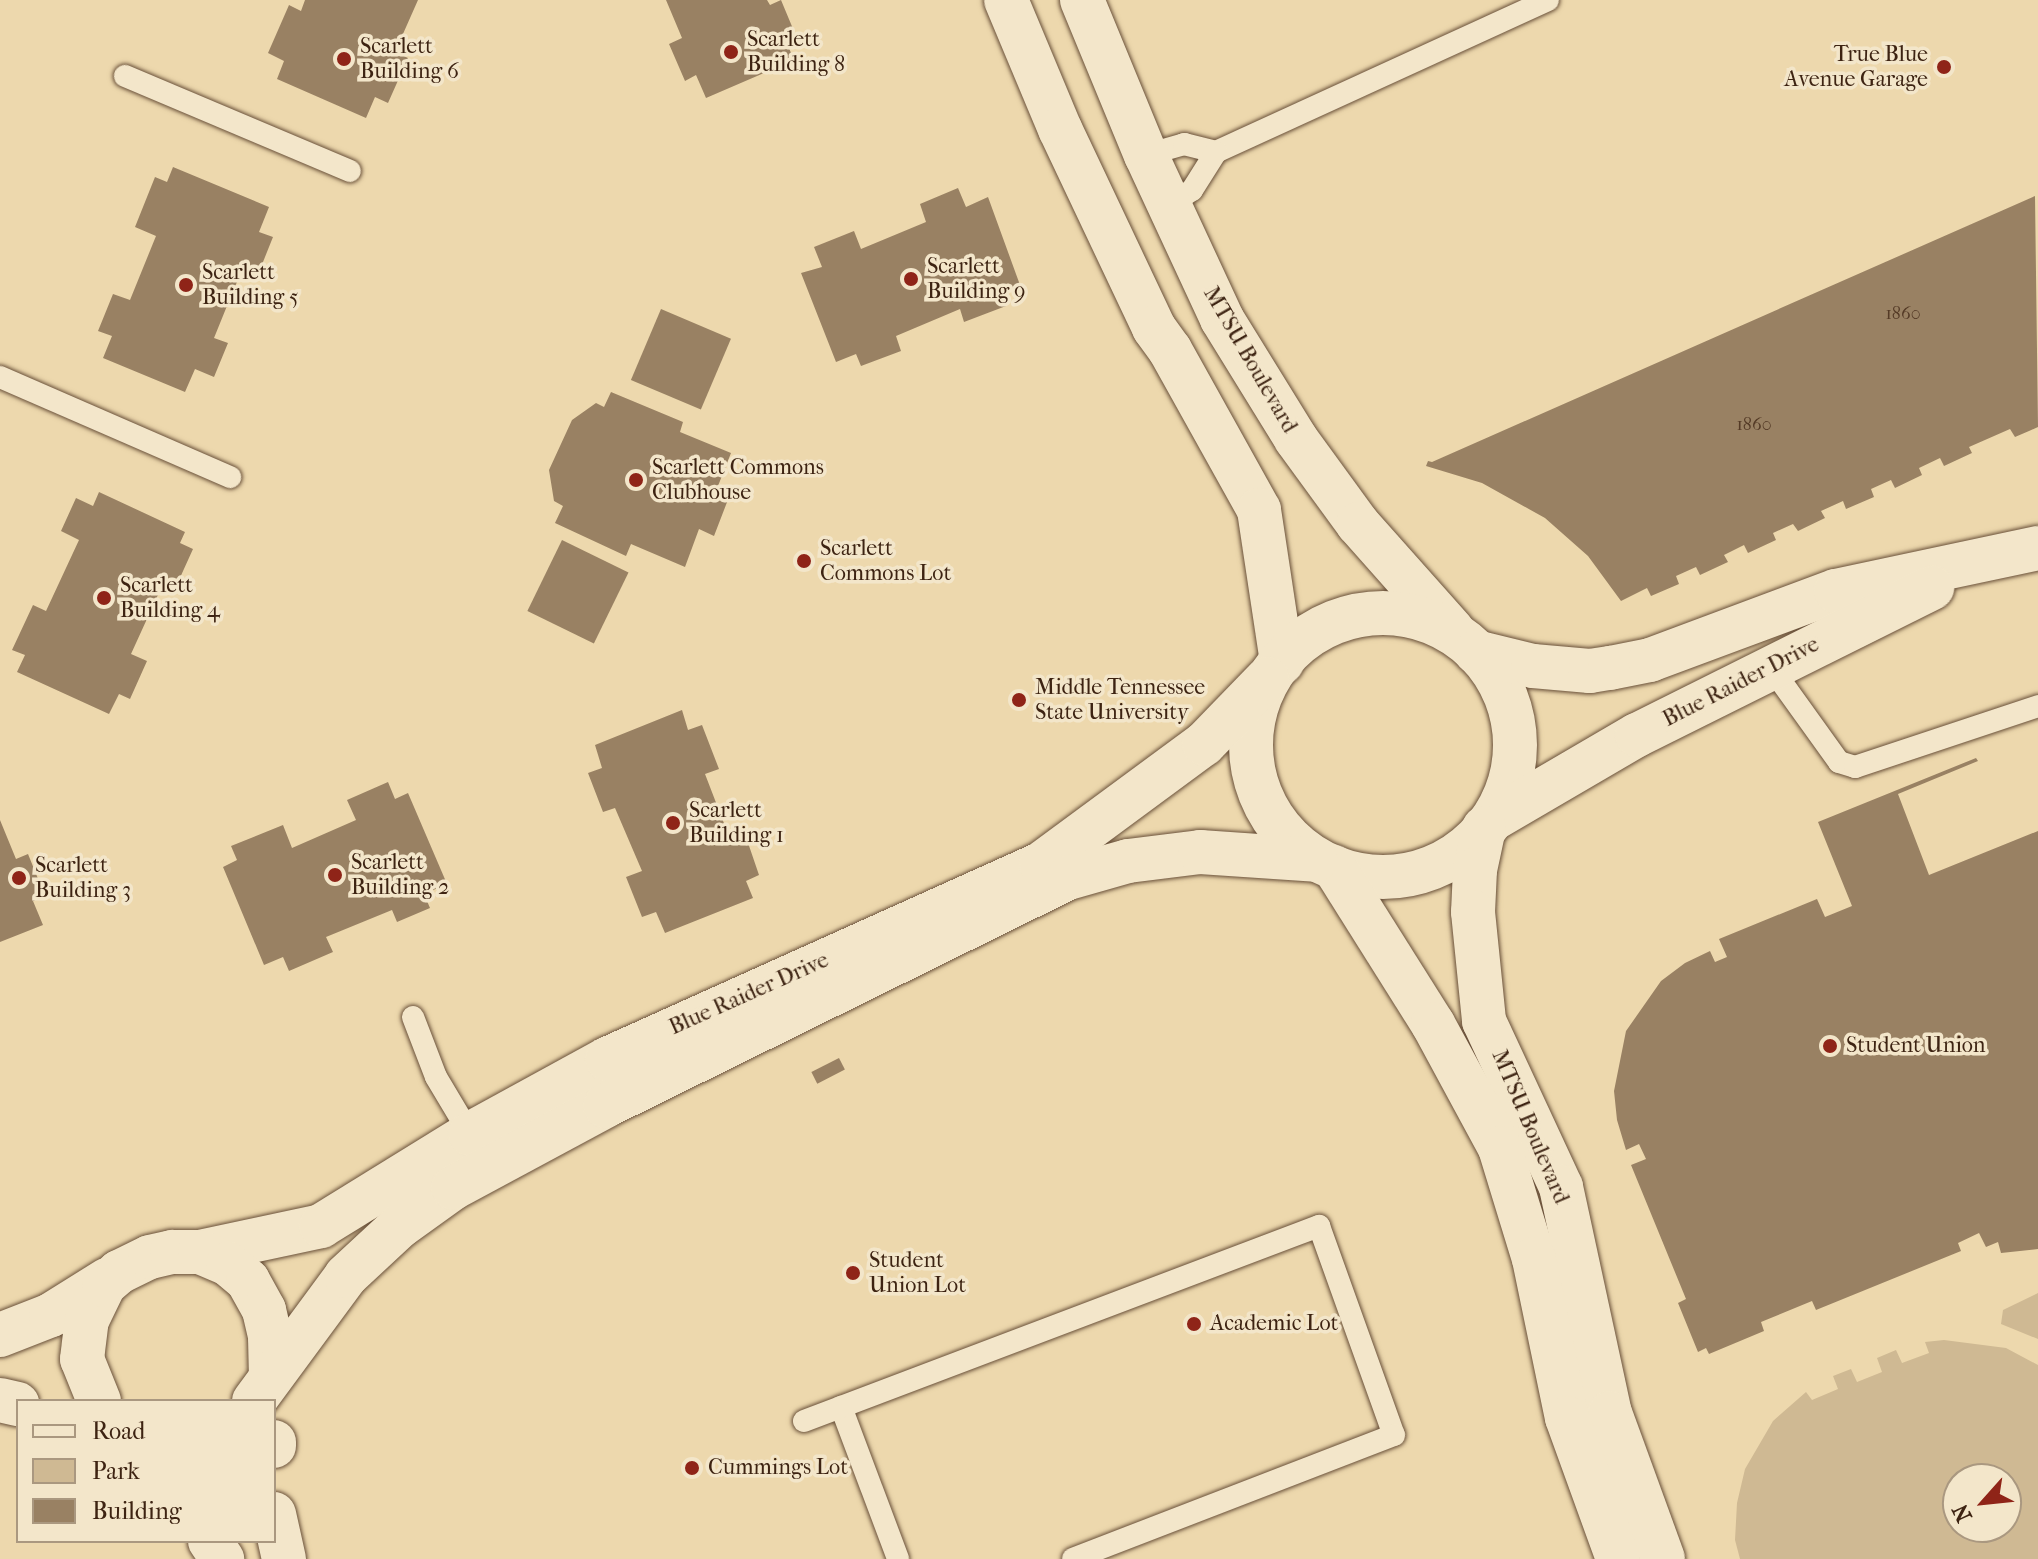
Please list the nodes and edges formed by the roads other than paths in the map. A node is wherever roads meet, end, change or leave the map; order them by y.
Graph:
1 (1006, 0) edge
2 (1082, 0) edge
3 (1548, 0) edge
4 (125, 76) dead end
5 (1216, 152) junction
6 (1146, 155) junction
7 (350, 171) dead end
8 (1170, 205) junction
9 (0, 377) edge
10 (230, 477) dead end
11 (2038, 548) edge
12 (1995, 558) junction
13 (1468, 645) junction
14 (1770, 666) junction
15 (1274, 670) junction
16 (2038, 706) edge
17 (1488, 824) junction
18 (1325, 863) junction
19 (413, 1017) dead end
20 (470, 1134) junction
21 (200, 1252) junction
22 (119, 1272) junction
23 (0, 1335) edge
24 (260, 1394) edge
25 (98, 1399) edge
26 (841, 1407) junction
27 (804, 1421) dead end
28 (276, 1523) edge
29 (284, 1559) edge
30 (898, 1559) edge
31 (1073, 1559) edge
32 (1618, 1559) edge
33 (1663, 1559) edge

1 - 15 street
2 - 6 street, MTSU Boulevard
3 - 5 lane
4 - 7 lane
5 - 6 lane
5 - 8 lane
6 - 8 street, MTSU Boulevard
8 - 13 street, MTSU Boulevard
9 - 10 lane
11 - 12 street, Blue Raider Drive
12 - 13 street, Blue Raider Drive
12 - 14 street, Blue Raider Drive
13 - 15 street
13 - 17 street
14 - 16 lane
14 - 17 street, Blue Raider Drive
15 - 18 street
15 - 20 street, Blue Raider Drive
17 - 18 street
17 - 33 street, MTSU Boulevard
18 - 24 street, Blue Raider Drive
18 - 32 street, MTSU Boulevard
19 - 20 lane
20 - 21 street, Blue Raider Drive
21 - 22 street, Blue Raider Drive
21 - 24 street
22 - 23 street
22 - 25 street
26 - 27 lane
26 - 30 lane
26 - 31 lane
28 - 29 street

